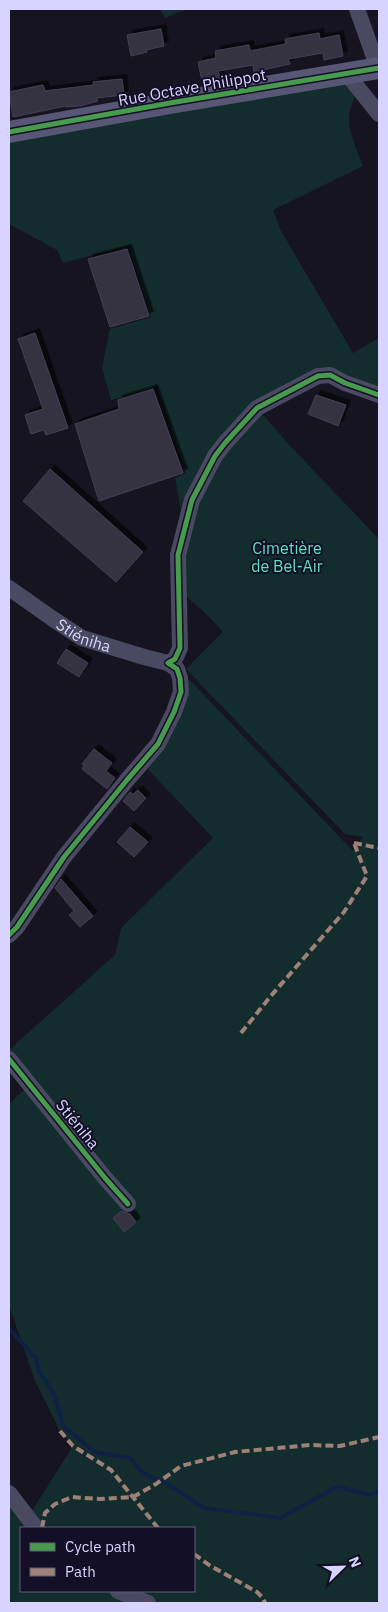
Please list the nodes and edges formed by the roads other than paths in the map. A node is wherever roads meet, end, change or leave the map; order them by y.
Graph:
1 (357, 9) edge
2 (379, 68) edge
3 (346, 74) junction
4 (379, 114) edge
5 (9, 132) edge
6 (379, 395) edge
7 (9, 588) edge
8 (168, 663) junction
9 (9, 935) edge
10 (9, 1059) edge
11 (128, 1204) dead end
12 (9, 1493) edge
13 (35, 1527) edge
14 (120, 1592) edge
15 (148, 1603) edge

1 - 2 street, Rue Octave Philippot
2 - 3 street, Rue Octave Philippot
3 - 4 street
3 - 5 street, Rue Octave Philippot
6 - 8 street
7 - 8 street, Stiéniha
8 - 9 street
10 - 11 street, Stiéniha
12 - 13 street
14 - 15 street

